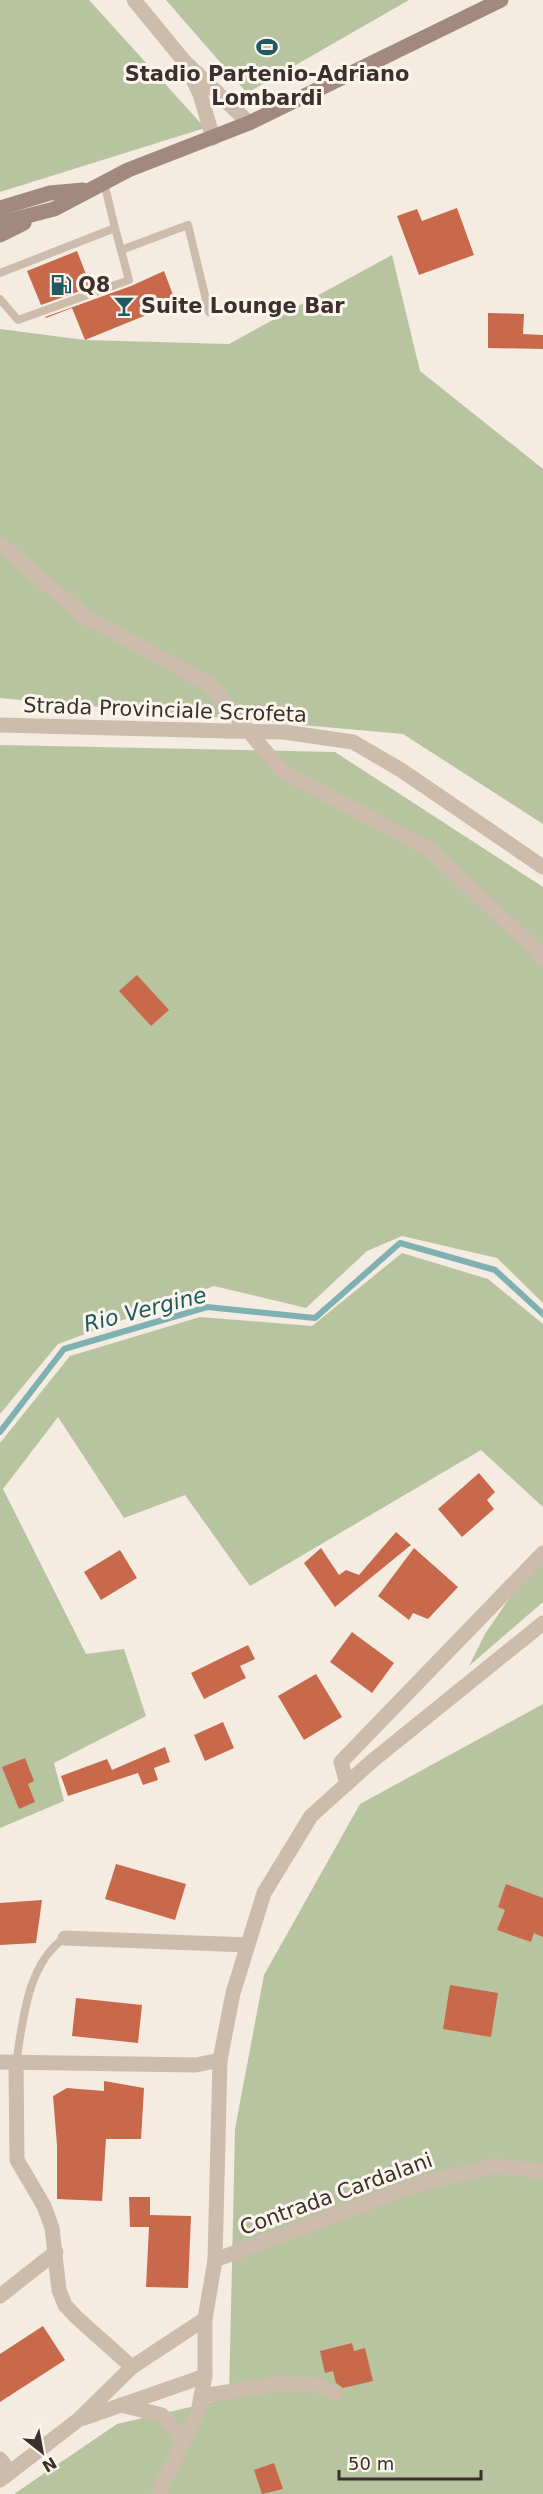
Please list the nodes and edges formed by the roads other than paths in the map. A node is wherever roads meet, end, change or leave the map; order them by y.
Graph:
1 (134, 0) edge
2 (501, 0) edge
3 (184, 61) junction
4 (249, 123) junction
5 (213, 138) junction
6 (98, 186) junction
7 (0, 208) edge
8 (54, 209) junction
9 (0, 223) edge
10 (115, 228) junction
11 (0, 235) edge
12 (121, 250) junction
13 (1, 271) edge
14 (0, 298) edge
15 (209, 312) dead end
16 (0, 544) edge
17 (0, 725) edge
18 (543, 867) edge
19 (543, 960) edge
20 (543, 1553) edge
21 (543, 1623) edge
22 (347, 1784) junction
23 (65, 1938) joint
24 (248, 1945) junction
25 (220, 2060) junction
26 (0, 2062) edge
27 (16, 2063) junction
28 (543, 2171) edge
29 (56, 2252) junction
30 (215, 2260) junction
31 (0, 2296) edge
32 (205, 2319) junction
33 (132, 2367) junction
34 (205, 2376) junction
35 (335, 2393) dead end
36 (201, 2396) junction
37 (121, 2405) junction
38 (78, 2420) junction
39 (184, 2441) junction
40 (0, 2459) edge
41 (5, 2476) edge
42 (158, 2494) edge

1 - 3 street
2 - 4 main road
3 - 4 street
3 - 5 street
4 - 5 main road
5 - 6 main road
6 - 7 main road
6 - 8 main road
6 - 10 lane
8 - 9 main road
8 - 11 main road
10 - 12 lane
10 - 13 lane
12 - 14 lane
12 - 15 lane
16 - 19 street
17 - 18 street, Strada Provinciale Scrofeta, bridge
20 - 22 street
21 - 22 street
22 - 24 street
23 - 24 street
23 - 27 lane
24 - 25 street
25 - 27 street
25 - 30 street
26 - 27 street
27 - 29 street
28 - 30 street, Contrada Cardalani
29 - 31 street
29 - 33 street
30 - 32 street
32 - 33 street
32 - 34 street
33 - 38 street
34 - 36 street
34 - 37 street
35 - 36 street
36 - 39 street
37 - 38 street
37 - 39 street
38 - 41 street
39 - 42 street
40 - 41 street

